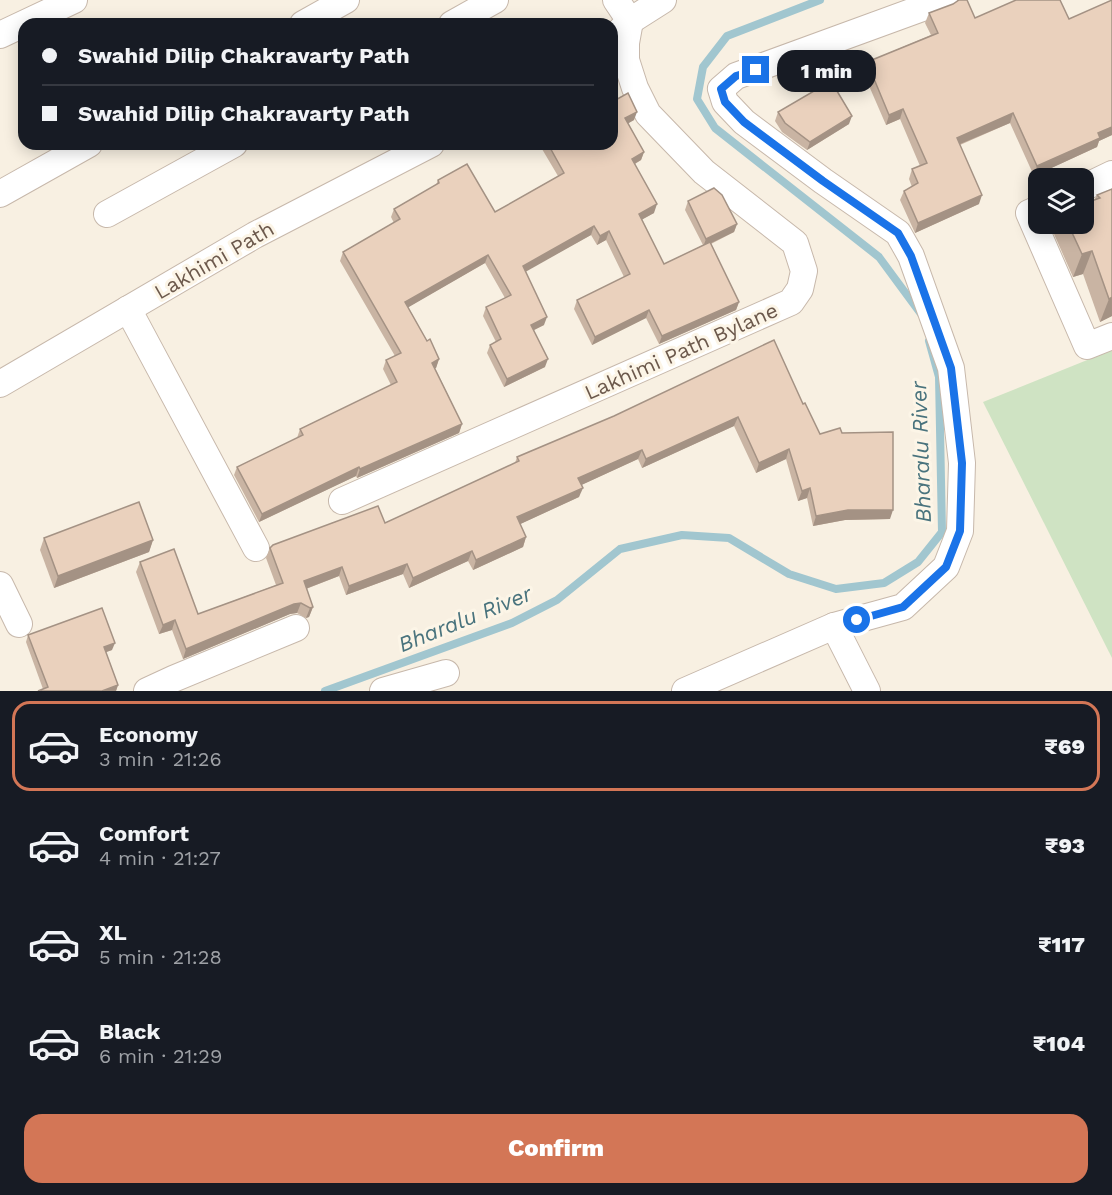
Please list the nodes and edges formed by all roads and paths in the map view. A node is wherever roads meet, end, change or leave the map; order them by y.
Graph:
1 (74, 0) edge
2 (346, 0) edge
3 (495, 0) edge
4 (616, 0) edge
5 (663, 0) edge
6 (944, 0) edge
7 (36, 18) edge
8 (314, 18) edge
9 (463, 18) edge
10 (630, 21) junction
11 (18, 26) edge
12 (618, 33) edge
13 (0, 35) edge
14 (79, 150) edge
15 (223, 150) edge
16 (419, 150) edge
17 (1112, 174) edge
18 (1094, 183) edge
19 (0, 194) edge
20 (106, 214) dead end
21 (1038, 234) edge
22 (128, 309) junction
23 (1112, 336) edge
24 (0, 384) edge
25 (342, 501) dead end
26 (256, 548) dead end
27 (0, 585) edge
28 (19, 624) dead end
29 (834, 627) junction
30 (296, 628) dead end
31 (446, 673) dead end
32 (147, 691) edge
33 (383, 691) edge
34 (685, 691) edge
35 (867, 691) edge

1 - 7 street
2 - 8 street
3 - 9 street
4 - 10 street
5 - 10 street
6 - 29 street
10 - 12 street
10 - 25 street, Lakhimi Path Bylane
11 - 13 street
14 - 19 street
15 - 20 street
16 - 22 street, Lakhimi Path
17 - 18 street
21 - 23 street
22 - 24 street, Lakhimi Path
22 - 26 street
27 - 28 street
29 - 34 street
29 - 35 street
30 - 32 street
31 - 33 street

